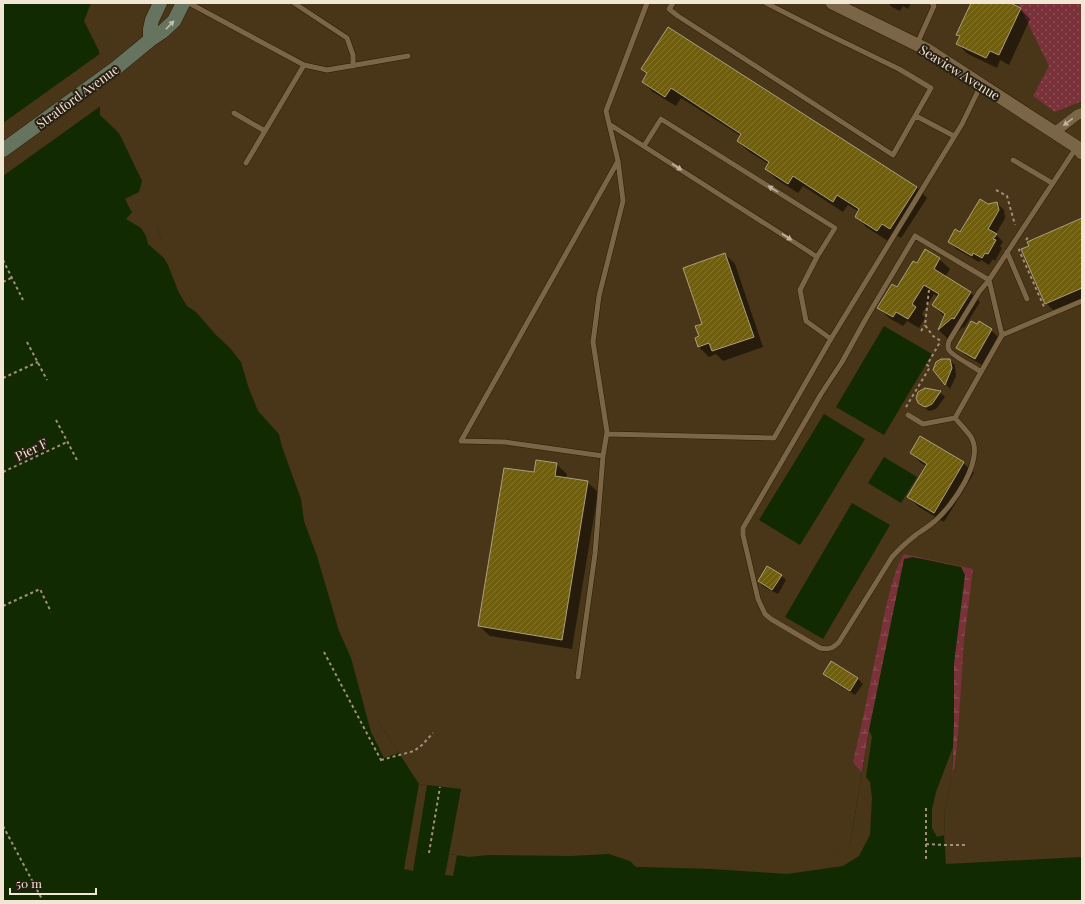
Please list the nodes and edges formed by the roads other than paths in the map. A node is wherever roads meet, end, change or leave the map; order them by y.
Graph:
1 (160, 3) edge
2 (182, 3) edge
3 (190, 3) edge
4 (294, 3) edge
5 (647, 3) edge
6 (673, 3) edge
7 (766, 3) edge
8 (832, 3) edge
9 (932, 3) edge
10 (150, 40) junction
11 (917, 45) junction
12 (408, 56) dead end
13 (304, 65) junction
14 (353, 66) junction
15 (981, 85) junction
16 (234, 113) dead end
17 (1082, 113) edge
18 (916, 116) junction
19 (609, 124) junction
20 (265, 132) junction
21 (1055, 132) junction
22 (954, 136) junction
23 (644, 146) junction
24 (3, 150) edge
25 (1079, 150) edge
26 (1013, 160) dead end
27 (618, 162) junction
28 (246, 163) dead end
29 (1052, 183) junction
30 (1007, 252) junction
31 (817, 257) junction
32 (989, 280) junction
33 (1027, 299) dead end
34 (1082, 301) edge
35 (1002, 335) junction
36 (831, 339) junction
37 (982, 372) junction
38 (906, 413) road end
39 (955, 418) junction
40 (607, 434) junction
41 (603, 456) junction
42 (578, 677) dead end

1 - 10 main road
10 -> 2 main road, Stratford Avenue
3 - 13 lane
4 - 14 lane
5 - 19 lane
6 - 18 lane
7 - 18 lane
8 - 11 street, Seaview Avenue
9 - 11 lane
10 - 24 main road, Stratford Avenue
11 - 15 street, Seaview Avenue
12 - 14 lane
13 - 14 lane
13 - 20 lane
15 - 21 street, Seaview Avenue
15 - 22 lane
16 - 20 lane
17 -> 21 street
18 - 22 lane
19 - 23 lane
19 - 27 lane
20 - 28 lane
21 - 25 street, Seaview Avenue
22 - 36 lane
23 -> 31 lane
31 -> 23 lane
25 - 29 lane
26 - 29 lane
27 - 40 lane
27 - 41 lane
29 - 30 lane
30 - 32 lane
30 - 33 lane
31 - 36 lane
32 - 35 lane
32 - 37 lane
32 - 39 lane
34 - 35 lane
35 - 37 lane
36 - 40 lane
37 - 39 lane
38 - 39 lane
40 - 41 lane
41 - 42 lane

